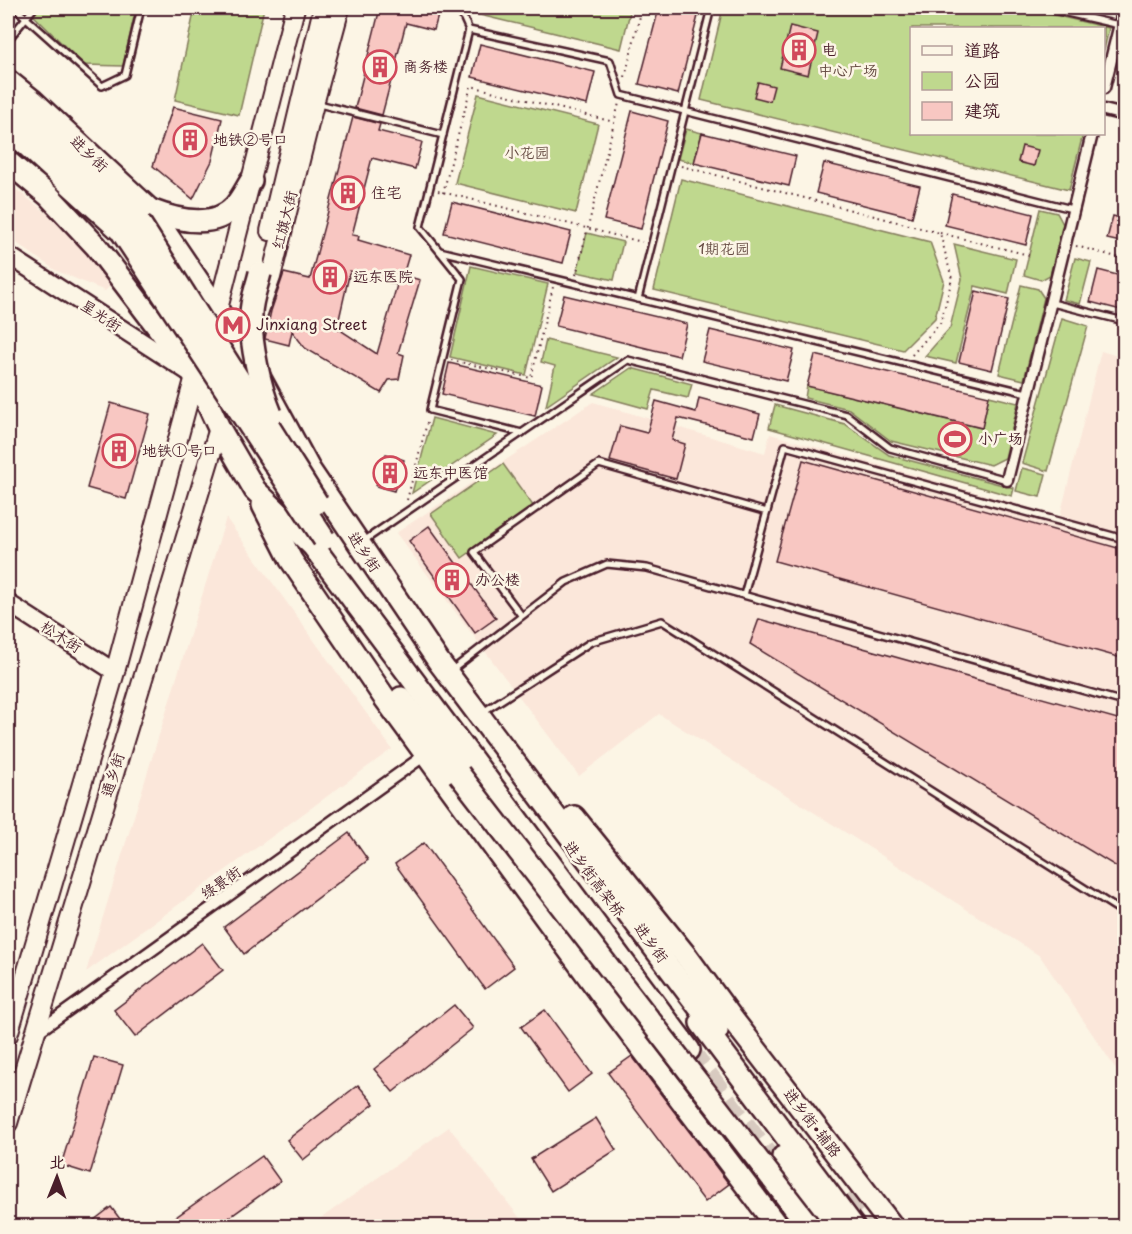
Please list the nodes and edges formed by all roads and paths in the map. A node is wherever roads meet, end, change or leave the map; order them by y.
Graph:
1 (15, 8) edge
2 (34, 8) edge
3 (141, 8) edge
4 (295, 8) edge
5 (323, 8) edge
6 (340, 8) edge
7 (459, 8) edge
8 (642, 8) edge
9 (711, 8) edge
10 (1045, 8) edge
11 (1124, 8) edge
12 (26, 18) junction
13 (1119, 26) junction
14 (469, 30) junction
15 (8, 40) edge
16 (8, 81) edge
17 (1105, 84) edge
18 (621, 95) junction
19 (8, 101) edge
20 (314, 104) junction
21 (1105, 110) edge
22 (685, 113) junction
23 (1125, 115) edge
24 (614, 123) junction
25 (8, 128) edge
26 (443, 135) junction
27 (1092, 135) edge
28 (8, 162) edge
29 (672, 163) junction
30 (251, 181) junction
31 (429, 189) junction
32 (443, 193) junction
33 (1072, 209) junction
34 (150, 210) junction
35 (587, 228) junction
36 (940, 233) junction
37 (1065, 243) junction
38 (652, 244) junction
39 (440, 251) junction
40 (8, 255) edge
41 (1029, 255) dead end
42 (1125, 259) edge
43 (260, 273) joint
44 (555, 279) junction
45 (574, 284) junction
46 (638, 299) junction
47 (1052, 303) junction
48 (218, 309) junction
49 (1125, 321) edge
50 (244, 349) junction
51 (443, 358) junction
52 (904, 363) junction
53 (195, 376) junction
54 (1029, 394) junction
55 (430, 410) junction
56 (219, 428) junction
57 (522, 433) junction
58 (289, 459) junction
59 (309, 469) junction
60 (1008, 480) joint
61 (255, 490) junction
62 (766, 512) junction
63 (403, 514) junction
64 (329, 536) junction
65 (368, 538) junction
66 (1125, 539) edge
67 (306, 581) junction
68 (744, 595) junction
69 (8, 603) edge
70 (521, 615) junction
71 (456, 667) junction
72 (115, 672) junction
73 (1125, 702) edge
74 (486, 710) junction
75 (425, 755) junction
76 (1125, 913) edge
77 (679, 963) junction
78 (643, 990) junction
79 (613, 1010) junction
80 (725, 1025) joint
81 (8, 1035) edge
82 (34, 1035) junction
83 (688, 1050) tunnel mouth
84 (8, 1123) edge
85 (777, 1227) edge
86 (809, 1227) edge
87 (834, 1227) edge
88 (853, 1227) edge
89 (892, 1227) edge

1 - 12 lane
2 - 12 lane
3 - 12 lane
4 - 30 main road
5 - 43 main road
6 - 20 main road, 红旗大街
7 - 14 lane
8 - 18 path
9 - 22 lane
10 - 13 lane
11 - 13 street
12 - 15 lane
13 - 17 street
14 - 18 lane
14 - 26 lane
16 - 34 highway, 进乡街
18 - 22 lane
18 - 24 path
19 - 58 highway, 进乡街, bridge
20 - 26 lane
20 - 50 main road, 红旗大街
21 - 23 street
22 - 29 lane
22 - 33 lane
24 - 32 path
24 - 35 path
25 - 64 highway, 进乡街, bridge
26 - 31 lane
27 - 33 street
28 - 53 highway
29 - 36 path
29 - 38 lane
30 - 34 highway
30 - 48 main road
31 - 32 path
31 - 39 lane
32 - 35 path
33 - 37 street
34 - 48 highway, 进乡街
35 - 38 path
35 - 45 path
36 - 41 path
36 - 52 path
37 - 42 path
37 - 47 street
38 - 46 lane
39 - 44 lane
39 - 51 lane
40 - 53 street, 星光街
43 - 58 highway, bridge
44 - 45 lane
44 - 51 path
45 - 46 lane
46 - 52 lane
47 - 49 lane
47 - 54 street
48 - 50 highway, 进乡街
48 - 53 highway
50 - 56 highway, 红旗大街
50 - 59 highway, 进乡街
51 - 55 lane
52 - 54 lane
53 - 56 highway
53 - 72 main road, 通乡街
54 - 60 street
55 - 57 lane
55 - 63 path
56 - 61 highway
56 - 82 main road, 通乡街
57 - 60 lane
57 - 63 lane
58 - 64 highway, 进乡街, bridge
59 - 65 highway
59 - 77 highway, 进乡街
61 - 67 highway
61 - 78 highway
62 - 66 lane
62 - 68 lane
62 - 70 lane
63 - 65 lane
64 - 87 highway, 进乡街高架桥
64 - 88 highway, 进乡街高架桥
65 - 71 highway
67 - 75 highway
67 - 86 highway, bridge
68 - 70 lane
68 - 73 lane
69 - 72 street, 松木街
70 - 71 lane
71 - 74 highway
72 - 81 main road, 通乡街
74 - 76 lane
74 - 77 highway
75 - 79 highway
75 - 82 street, 绿景街
77 - 80 highway, 进乡街
78 - 79 highway
78 - 83 highway
79 - 85 highway
80 - 89 highway, 进乡街•辅路
82 - 84 main road, 通乡街

